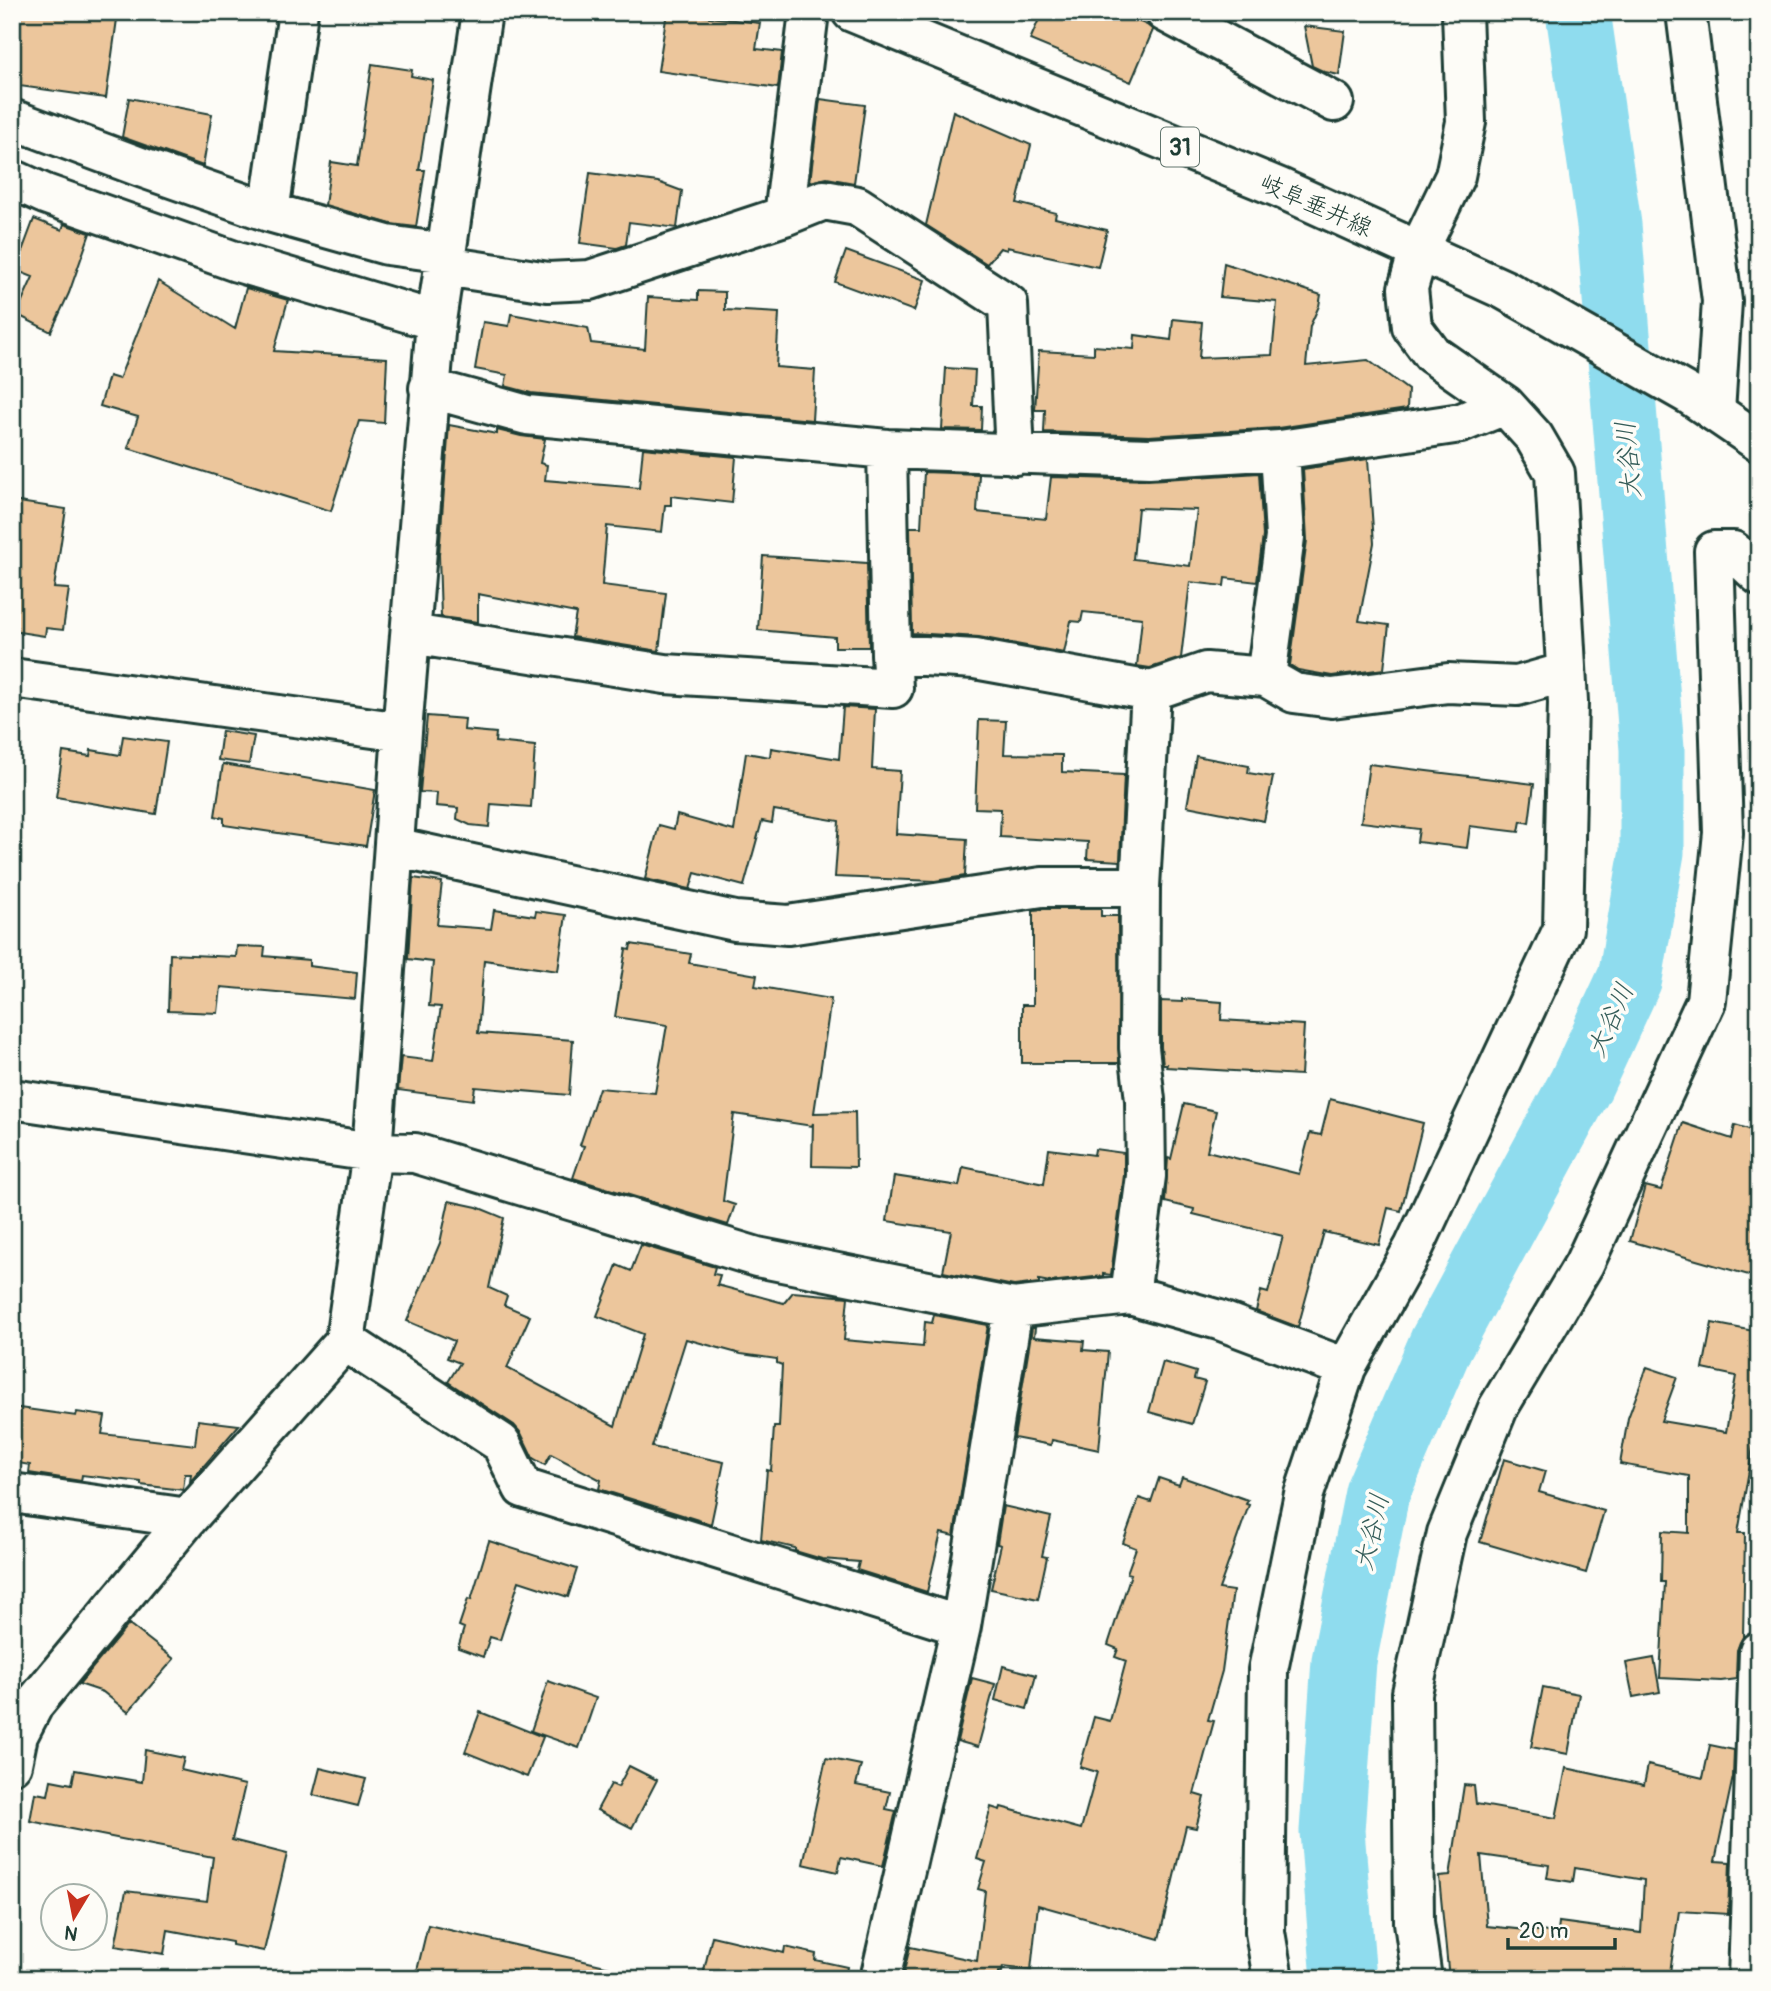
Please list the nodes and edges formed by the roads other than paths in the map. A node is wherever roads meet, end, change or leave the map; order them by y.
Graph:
1 (298, 12) edge
2 (482, 12) edge
3 (810, 12) edge
4 (852, 12) edge
5 (1165, 12) edge
6 (1462, 12) edge
7 (1686, 12) edge
8 (1334, 102) dead end
9 (12, 119) edge
10 (12, 179) edge
11 (270, 212) junction
12 (784, 216) junction
13 (1419, 250) junction
14 (446, 259) junction
15 (436, 321) junction
16 (429, 388) junction
17 (1703, 403) junction
18 (1505, 405) junction
19 (1759, 442) edge
20 (887, 449) junction
21 (1280, 450) junction
22 (1015, 455) junction
23 (1759, 575) edge
24 (411, 634) junction
25 (891, 654) junction
26 (1566, 672) junction
27 (1266, 677) junction
28 (12, 678) edge
29 (1151, 691) junction
30 (402, 732) junction
31 (394, 847) junction
32 (1140, 887) junction
33 (12, 1099) edge
34 (372, 1152) junction
35 (1130, 1296) junction
36 (1013, 1308) junction
37 (345, 1341) junction
38 (1346, 1368) junction
39 (12, 1493) edge
40 (188, 1518) junction
41 (961, 1626) junction
42 (1759, 1651) edge
43 (13, 1755) edge
44 (880, 1979) edge
45 (1273, 1979) edge
46 (1422, 1979) edge
47 (1748, 1979) edge

1 - 11 street
2 - 14 street
3 - 12 street
4 - 13 street, 岐阜垂井線 / 31
5 - 8 street
6 - 13 street
7 - 17 street
9 - 11 street
10 - 15 street
11 - 14 street
12 - 14 street
12 - 22 street
13 - 17 street, 岐阜垂井線 / 31
13 - 18 street
14 - 15 street
15 - 16 street
16 - 20 street
16 - 24 street
17 - 19 street, 岐阜垂井線 / 31
18 - 21 street
18 - 26 street
20 - 22 street
20 - 25 street
21 - 22 street
21 - 27 street
23 - 46 street
24 - 25 street
24 - 30 street
25 - 29 street
26 - 27 street
26 - 38 street
27 - 29 street
28 - 30 street
29 - 32 street
30 - 31 street
31 - 32 street
31 - 34 street
32 - 35 street
33 - 34 street
34 - 36 street
34 - 37 street
35 - 36 street
35 - 38 street
36 - 41 street
37 - 40 street
37 - 41 street
38 - 45 street
39 - 40 street
40 - 43 street
41 - 44 street
42 - 47 street

